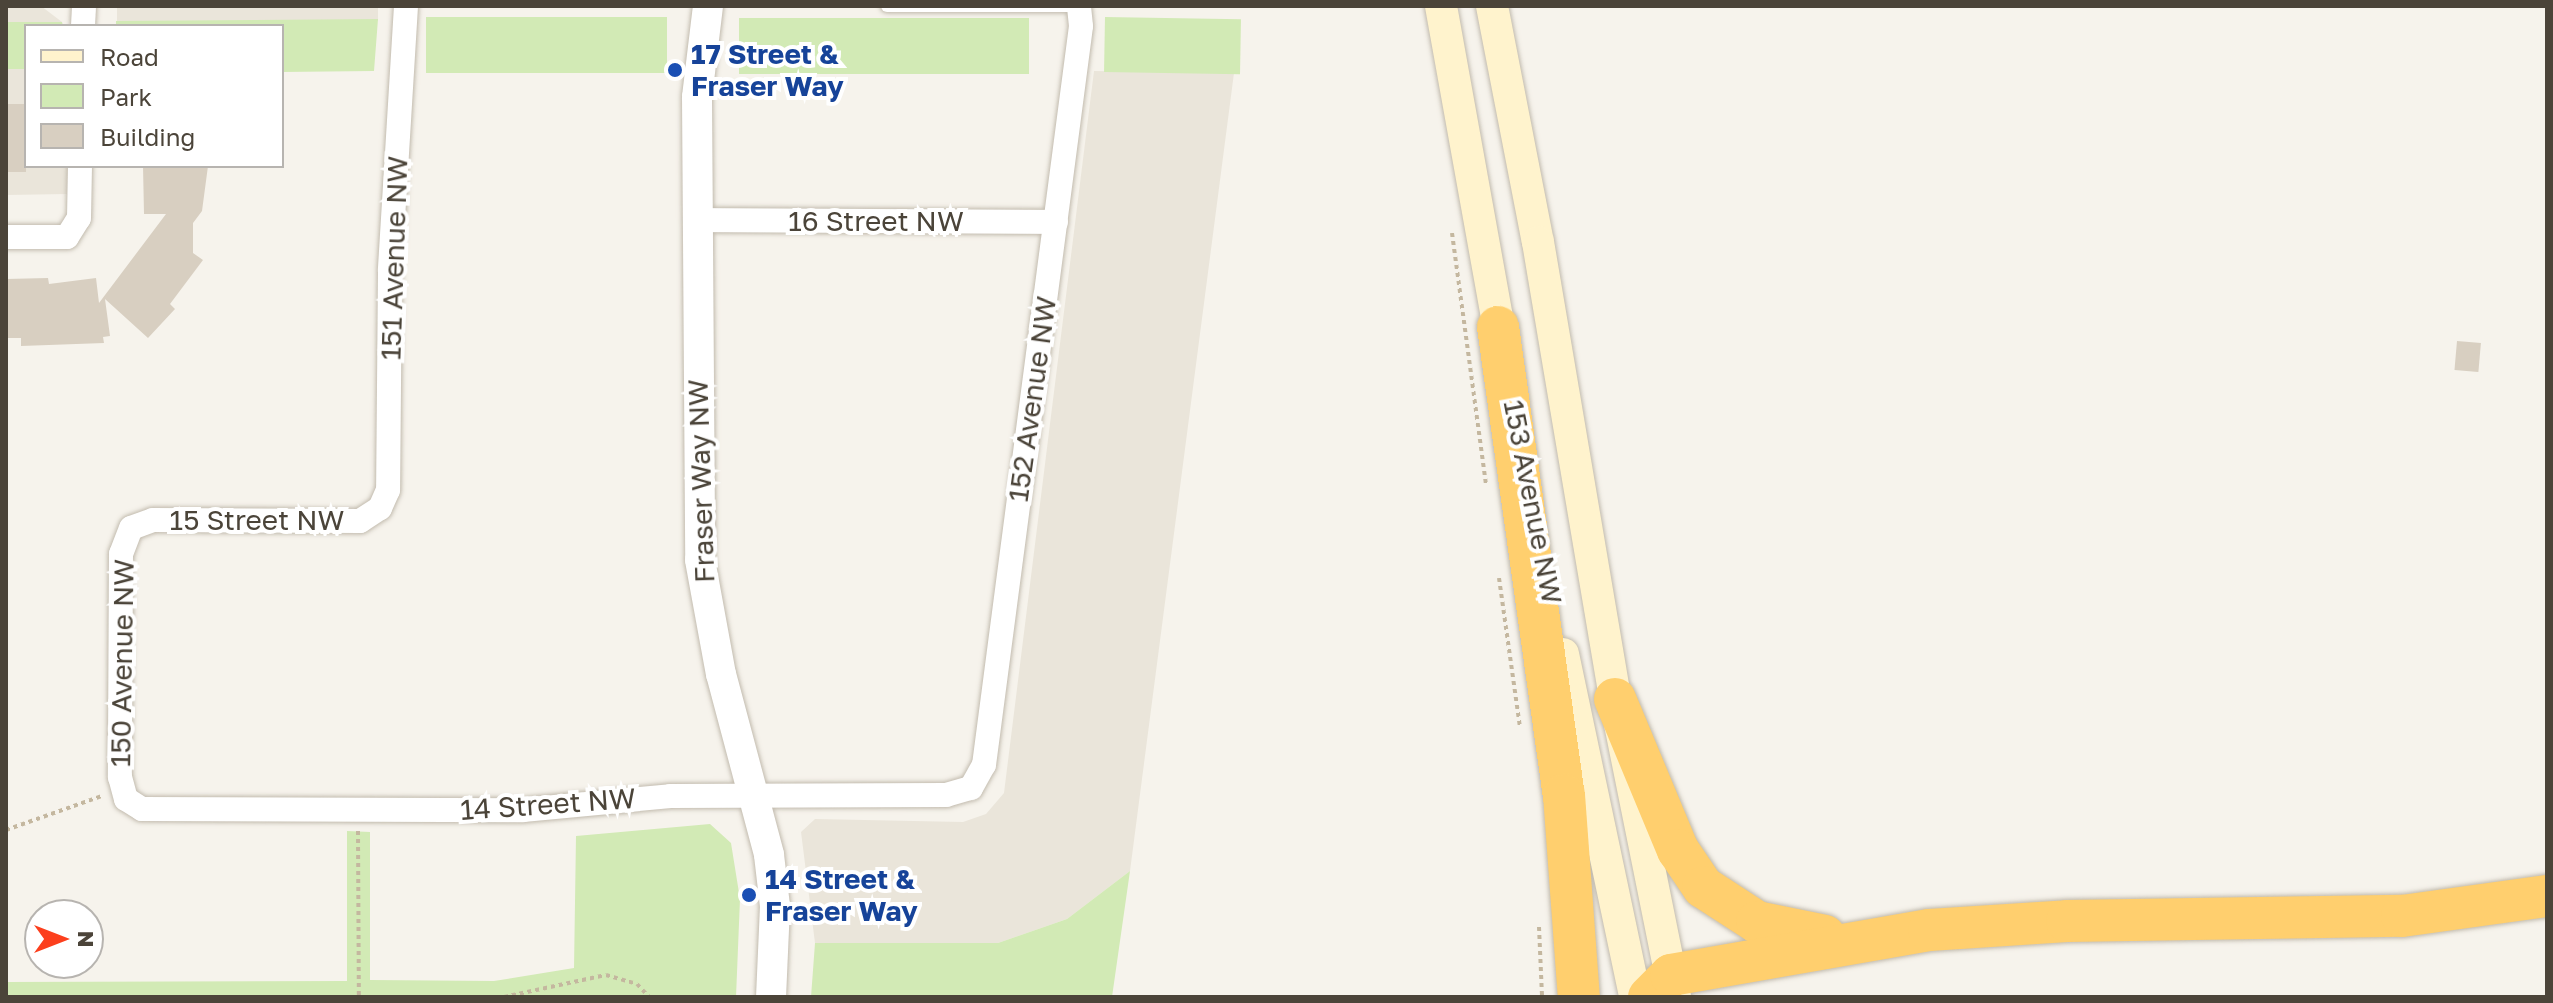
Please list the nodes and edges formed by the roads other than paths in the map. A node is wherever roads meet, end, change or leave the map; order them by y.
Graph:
1 (406, 6) edge
2 (708, 6) edge
3 (887, 6) edge
4 (1079, 6) edge
5 (1441, 6) edge
6 (1492, 6) edge
7 (80, 168) edge
8 (696, 220) junction
9 (1056, 222) junction
10 (6, 237) edge
11 (1498, 327) junction
12 (380, 508) joint
13 (131, 528) joint
14 (1615, 699) junction
15 (971, 788) joint
16 (124, 795) joint
17 (754, 795) junction
18 (2547, 896) edge
19 (1854, 941) junction
20 (1665, 990) edge
21 (771, 997) edge
22 (1579, 997) edge
23 (1635, 997) edge

1 - 12 street, 151 Avenue NW
2 - 8 street, Fraser Way NW
3 - 4 lane
4 - 9 street, 152 Avenue NW
5 - 11 main road, 153 Avenue NW
6 - 14 main road, 153 Avenue NW
7 - 10 street
8 - 9 street, 16 Street NW
8 - 17 street, Fraser Way NW
9 - 15 street, 152 Avenue NW
11 - 22 highway
11 - 23 main road, 153 Avenue NW
12 - 13 street, 15 Street NW
13 - 16 street, 150 Avenue NW
14 - 19 highway
14 - 20 main road, 153 Avenue NW
15 - 17 street, 14 Street NW
16 - 17 street, 14 Street NW
17 - 21 street, Fraser Way NW
18 - 19 highway
19 - 20 highway

